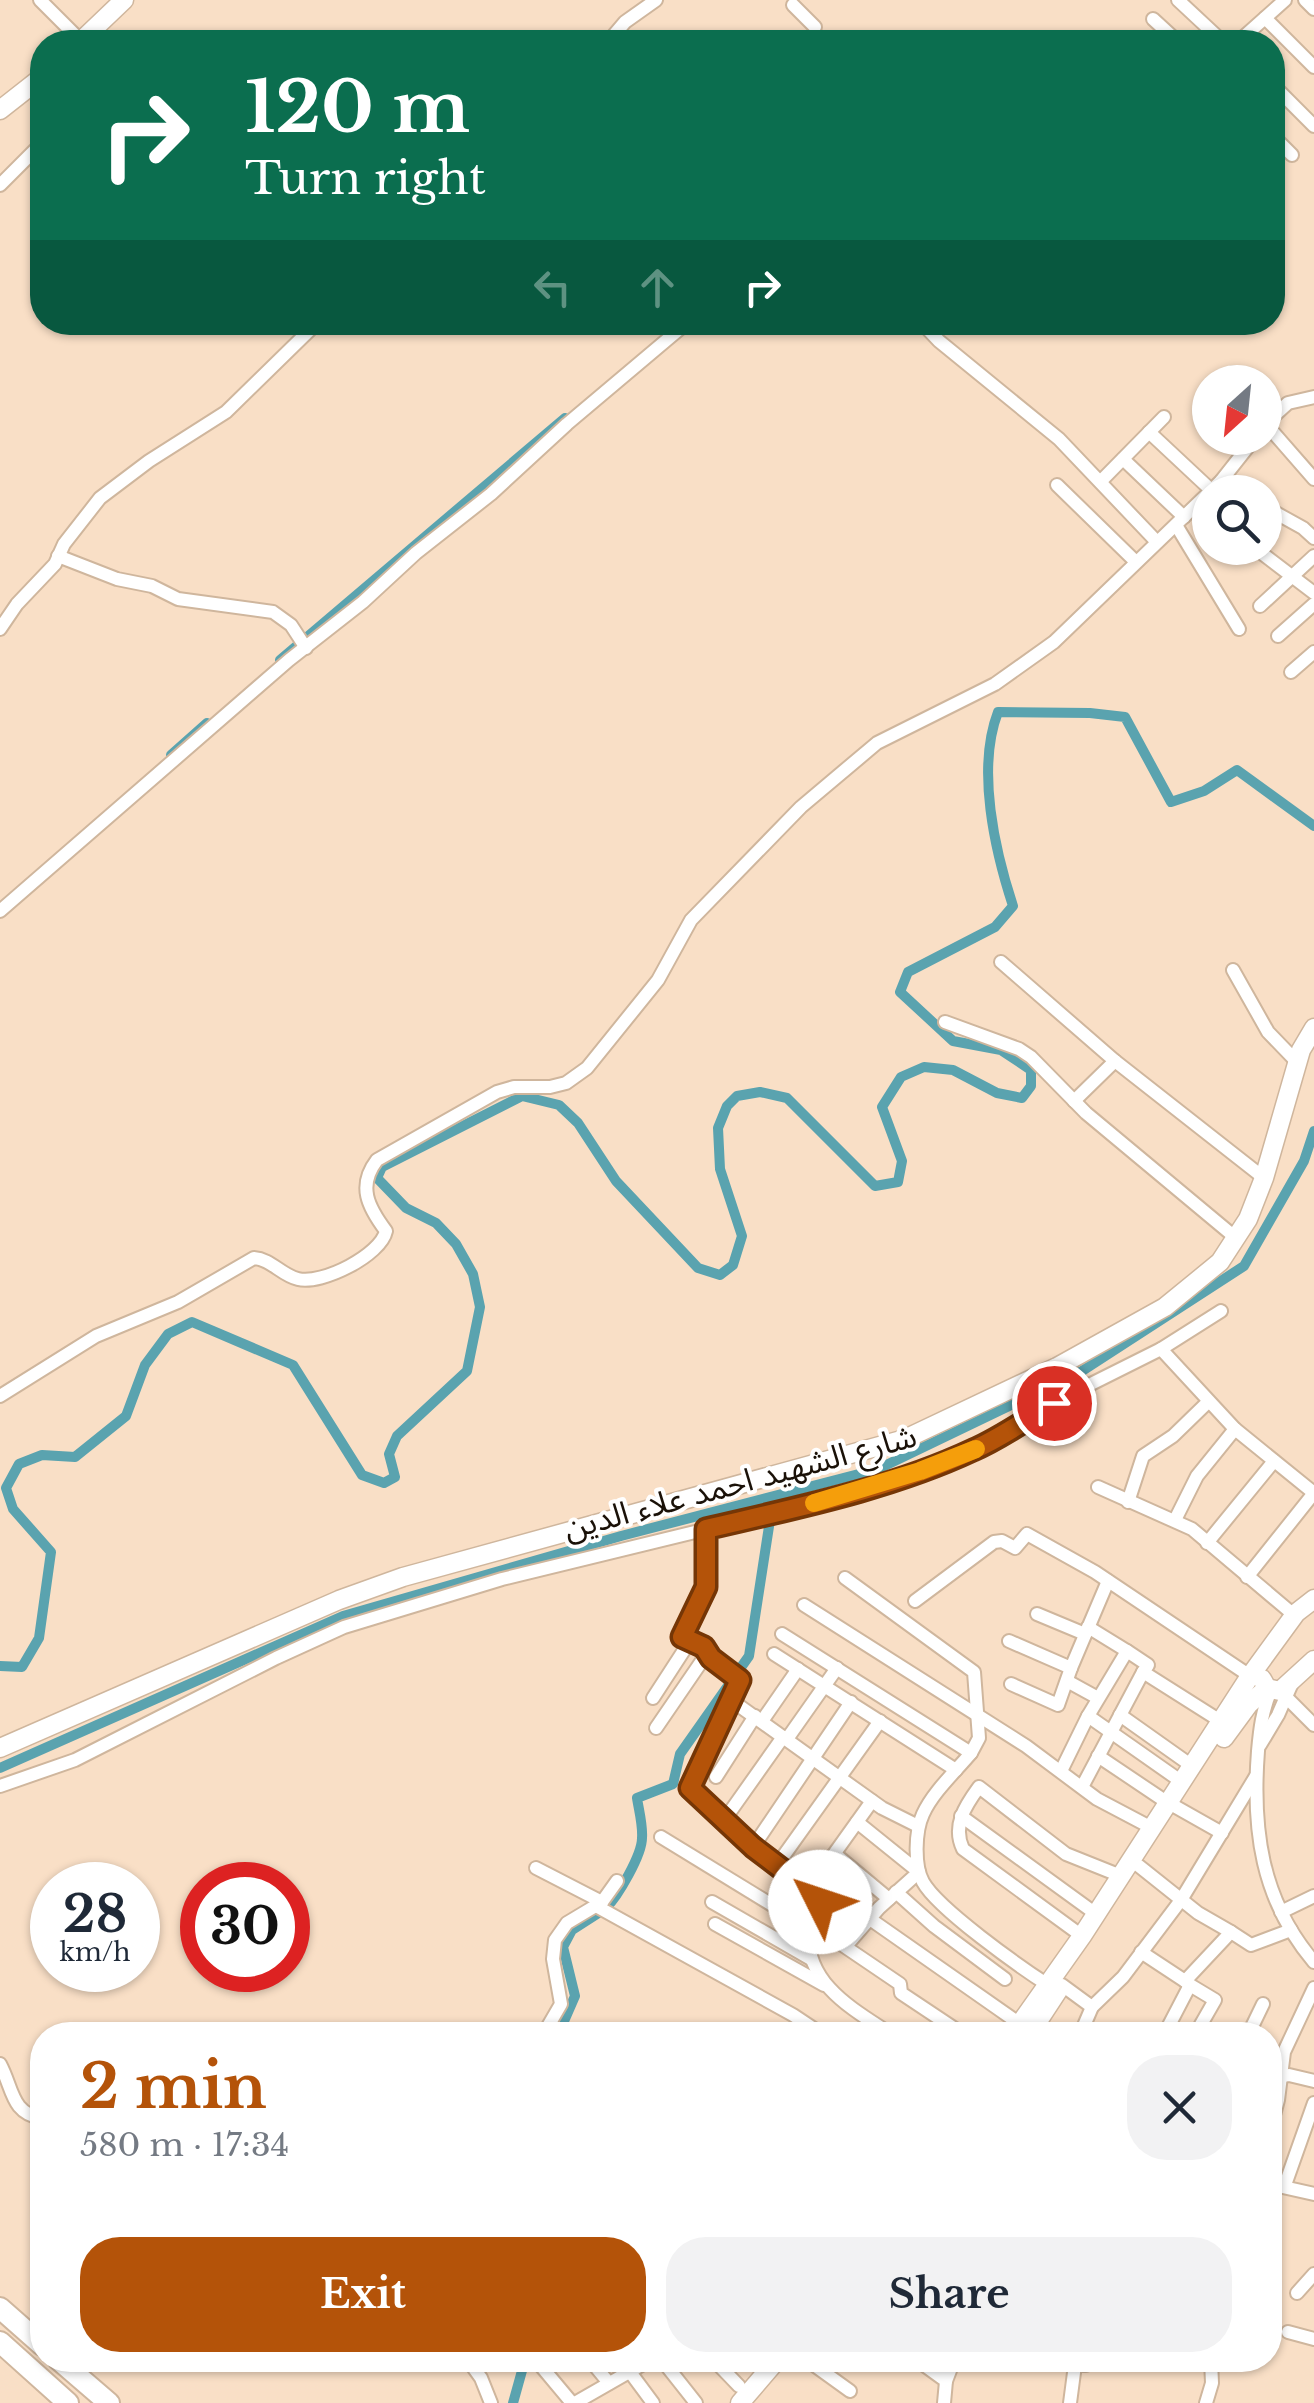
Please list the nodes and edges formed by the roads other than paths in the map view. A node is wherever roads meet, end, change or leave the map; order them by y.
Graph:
1 (40, 0) edge
2 (124, 0) edge
3 (656, 0) edge
4 (1178, 0) edge
5 (1285, 0) edge
6 (1305, 0) edge
7 (793, 5) dead end
8 (1314, 9) edge
9 (1265, 18) junction
10 (1153, 19) dead end
11 (815, 27) dead end
12 (69, 30) edge
13 (93, 30) edge
14 (618, 30) edge
15 (1165, 30) edge
16 (1210, 30) edge
17 (1252, 30) edge
18 (1277, 30) edge
19 (1285, 38) edge
20 (1314, 67) edge
21 (30, 86) edge
22 (1285, 97) edge
23 (0, 110) edge
24 (1314, 126) edge
25 (1285, 148) edge
26 (30, 155) edge
27 (1292, 155) dead end
28 (0, 185) edge
29 (305, 335) edge
30 (673, 335) edge
31 (933, 335) edge
32 (1314, 396) edge
33 (1282, 408) edge
34 (1164, 417) dead end
35 (1150, 432) junction
36 (1282, 435) edge
37 (1241, 455) edge
38 (1122, 459) junction
39 (1203, 475) edge
40 (1225, 475) edge
41 (1314, 479) edge
42 (1100, 481) junction
43 (1057, 485) dead end
44 (1192, 514) edge
45 (1282, 517) edge
46 (1180, 522) junction
47 (1314, 538) edge
48 (1157, 542) junction
49 (58, 556) junction
50 (1314, 556) edge
51 (1136, 562) junction
52 (1279, 565) edge
53 (1292, 575) junction
54 (1314, 593) edge
55 (1314, 604) edge
56 (1260, 606) dead end
57 (1239, 628) dead end
58 (0, 629) edge
59 (1278, 636) dead end
60 (302, 643) junction
61 (1314, 652) edge
62 (1291, 672) dead end
63 (0, 911) edge
64 (1001, 962) dead end
65 (1233, 970) dead end
66 (945, 1022) dead end
67 (1314, 1028) edge
68 (1115, 1061) junction
69 (1298, 1062) junction
70 (1074, 1101) junction
71 (1264, 1178) junction
72 (1236, 1238) junction
73 (1220, 1312) dead end
74 (1161, 1349) junction
75 (0, 1396) edge
76 (1208, 1402) junction
77 (1236, 1429) junction
78 (1274, 1462) junction
79 (1098, 1487) dead end
80 (1128, 1502) junction
81 (1175, 1520) junction
82 (706, 1529) junction
83 (1207, 1543) junction
84 (1247, 1577) junction
85 (845, 1578) dead end
86 (1108, 1581) junction
87 (1314, 1586) edge
88 (1314, 1599) edge
89 (915, 1601) dead end
90 (804, 1605) dead end
91 (1037, 1614) dead end
92 (1295, 1614) junction
93 (1086, 1631) junction
94 (782, 1634) dead end
95 (690, 1641) junction
96 (1009, 1642) dead end
97 (1127, 1650) junction
98 (708, 1652) junction
99 (774, 1654) dead end
100 (1266, 1654) junction
101 (1314, 1660) edge
102 (837, 1668) junction
103 (798, 1669) junction
104 (1143, 1672) junction
105 (1069, 1674) junction
106 (1250, 1676) junction
107 (1012, 1684) dead end
108 (825, 1686) junction
109 (1279, 1690) junction
110 (653, 1698) dead end
111 (1098, 1698) junction
112 (731, 1700) junction
113 (851, 1702) junction
114 (1120, 1715) junction
115 (978, 1716) junction
116 (1088, 1716) junction
117 (758, 1719) junction
118 (880, 1721) junction
119 (1222, 1722) junction
120 (1314, 1725) edge
121 (656, 1728) dead end
122 (1112, 1731) junction
123 (785, 1738) junction
124 (0, 1748) edge
125 (970, 1753) junction
126 (1098, 1756) junction
127 (813, 1758) junction
128 (956, 1770) junction
129 (1061, 1771) junction
130 (1187, 1774) junction
131 (1256, 1776) junction
132 (716, 1777) dead end
133 (840, 1778) junction
134 (0, 1786) edge
135 (1082, 1787) junction
136 (872, 1801) junction
137 (1172, 1805) junction
138 (961, 1816) junction
139 (725, 1818) junction
140 (857, 1822) junction
141 (918, 1826) junction
142 (1152, 1828) junction
143 (1222, 1833) junction
144 (660, 1836) dead end
145 (753, 1847) junction
146 (834, 1854) junction
147 (777, 1865) junction
148 (1138, 1866) junction
149 (536, 1868) dead end
150 (919, 1872) junction
151 (1121, 1876) junction
152 (616, 1881) dead end
153 (809, 1890) junction
154 (893, 1896) junction
155 (1314, 1896) edge
156 (1182, 1900) junction
157 (712, 1902) dead end
158 (599, 1904) junction
159 (1281, 1912) junction
160 (1096, 1914) junction
161 (870, 1919) junction
162 (715, 1924) dead end
163 (809, 1925) junction
164 (1291, 1930) junction
165 (1230, 1932) junction
166 (1080, 1945) junction
167 (846, 1946) junction
168 (1142, 1952) junction
169 (812, 1959) junction
170 (1314, 1962) edge
171 (1015, 1963) junction
172 (1005, 1978) junction
173 (1187, 1983) junction
174 (1055, 1985) junction
175 (826, 1986) junction
176 (1314, 1988) edge
177 (989, 2003) junction
178 (1263, 2004) dead end
179 (1092, 2007) junction
180 (550, 2022) edge
181 (797, 2022) edge
182 (873, 2022) edge
183 (944, 2022) edge
184 (1010, 2022) edge
185 (1027, 2022) edge
186 (1086, 2022) edge
187 (1170, 2022) edge
188 (1202, 2022) edge
189 (1254, 2022) edge
190 (1282, 2059) edge
191 (0, 2064) edge
192 (1282, 2078) edge
193 (1314, 2081) edge
194 (1314, 2103) edge
195 (30, 2115) edge
196 (1282, 2174) edge
197 (1282, 2186) edge
198 (1314, 2194) edge
199 (1314, 2274) edge
200 (1296, 2292) dead end
201 (0, 2308) edge
202 (1288, 2332) dead end
203 (30, 2334) edge
204 (1314, 2339) edge
205 (0, 2342) edge
206 (30, 2369) edge
207 (33, 2372) edge
208 (74, 2372) edge
209 (477, 2372) edge
210 (547, 2372) edge
211 (600, 2372) edge
212 (630, 2372) joint
213 (671, 2372) edge
214 (723, 2372) edge
215 (753, 2372) edge
216 (764, 2372) edge
217 (823, 2372) edge
218 (934, 2372) edge
219 (949, 2372) edge
220 (1073, 2372) edge
221 (1211, 2372) edge
222 (946, 2381) junction
223 (609, 2383) junction
224 (850, 2392) dead end
225 (739, 2394) edge
226 (594, 2399) edge
227 (1210, 2402) edge
228 (68, 2403) edge
229 (109, 2403) edge
230 (490, 2403) edge
231 (574, 2403) edge
232 (653, 2403) edge
233 (696, 2403) edge
234 (724, 2403) edge
235 (944, 2403) edge
236 (1070, 2403) edge

1 - 12 street
2 - 13 main road
3 - 14 street
4 - 16 street
5 - 9 street
6 - 8 street
7 - 11 street
9 - 17 street
9 - 18 street
10 - 15 street
19 - 20 street
21 - 23 main road
22 - 24 street
25 - 27 street
26 - 28 street
29 - 49 street
30 - 60 street
31 - 42 street
32 - 33 street
34 - 35 street
35 - 38 street
35 - 39 street
36 - 41 street
37 - 40 street
38 - 42 street
38 - 46 street
42 - 48 street
43 - 51 street
44 - 46 street
45 - 47 street
46 - 48 street
46 - 57 street
48 - 51 street
49 - 58 street
49 - 60 street
50 - 53 street
51 - 75 street
52 - 53 street
53 - 54 street
53 - 56 street
55 - 59 street
60 - 63 street
61 - 62 street
64 - 68 street
65 - 69 street
66 - 70 street
67 - 69 main road, شارع الشهيد احمد علاء الدين
68 - 70 street
68 - 71 street
69 - 71 main road, شارع الشهيد احمد علاء الدين
70 - 72 street
71 - 72 main road, شارع الشهيد احمد علاء الدين
72 - 124 main road, شارع الشهيد احمد علاء الدين
73 - 74 street
74 - 76 street
74 - 82 street
76 - 77 street
76 - 80 street
77 - 78 street
77 - 81 street
78 - 83 street
78 - 84 street
79 - 80 street
80 - 81 street
81 - 83 street
82 - 95 street
82 - 134 street
83 - 84 street
84 - 92 street
85 - 115 street
86 - 89 street
86 - 93 street
86 - 106 street
87 - 92 main road
88 - 92 main road
90 - 115 street
91 - 93 street
92 - 100 main road
93 - 97 street
93 - 105 street
94 - 102 street
95 - 98 street
95 - 110 street
96 - 105 street
97 - 104 street
97 - 111 street
98 - 112 street
98 - 121 street
99 - 103 street
100 - 106 main road
100 - 109 main road
101 - 109 main road
102 - 108 street
102 - 125 street
103 - 108 street
103 - 117 street
104 - 114 street
104 - 119 street
105 - 107 street
105 - 111 street
106 - 119 main road
108 - 113 street
108 - 123 street
109 - 120 street
109 - 131 street
109 - 137 main road
111 - 116 street
112 - 117 street
112 - 139 street
113 - 118 street
113 - 127 street
114 - 122 street
114 - 130 street
115 - 125 street
115 - 129 street
116 - 122 street
116 - 129 street
117 - 123 street
117 - 132 street
118 - 128 street
118 - 133 street
119 - 130 main road
122 - 126 street
122 - 130 street
123 - 127 street
123 - 139 street
125 - 128 street
126 - 135 street
126 - 137 street
127 - 133 street
127 - 145 street
128 - 141 street
129 - 135 street
130 - 137 main road
131 - 143 street
131 - 159 street
133 - 136 street
133 - 147 street
135 - 142 street
136 - 140 street
136 - 141 street
137 - 142 main road
137 - 143 street
137 - 148 main road
138 - 151 street
138 - 160 street
138 - 166 street
139 - 145 street
140 - 146 street
140 - 150 street
141 - 150 street
142 - 151 main road
143 - 156 street
144 - 163 street
145 - 147 street
146 - 153 street
146 - 154 street
147 - 153 street
148 - 156 street
148 - 166 main road
149 - 158 street
150 - 154 street
150 - 171 street
151 - 160 main road
152 - 158 street
153 - 163 street
154 - 161 street
154 - 172 street
155 - 159 street
156 - 165 street
156 - 168 street
157 - 169 street
158 - 180 street
158 - 181 street
159 - 164 street
160 - 166 main road
161 - 167 street
161 - 177 street
162 - 175 street
163 - 167 street
163 - 169 street
164 - 165 street
164 - 170 street
165 - 173 street
166 - 174 main road
167 - 183 street
168 - 173 street
168 - 179 street
169 - 175 street
171 - 172 street
171 - 174 street
172 - 177 street
173 - 187 street
173 - 188 street
174 - 179 street
174 - 185 main road
175 - 182 street
176 - 190 street
177 - 184 street
178 - 189 street
179 - 186 street
191 - 195 street
192 - 193 street
194 - 196 street
197 - 198 street
199 - 200 street
201 - 203 highway
202 - 204 street
205 - 206 highway
207 - 228 highway
208 - 229 highway
209 - 230 street
210 - 231 street
211 - 223 street
212 - 223 street
212 - 232 street
213 - 233 street
214 - 225 street
215 - 225 main road
216 - 225 main road
217 - 224 street
218 - 222 street
219 - 222 street
220 - 236 street
221 - 227 street
222 - 235 street
223 - 226 street
225 - 234 main road
226 - 231 street

